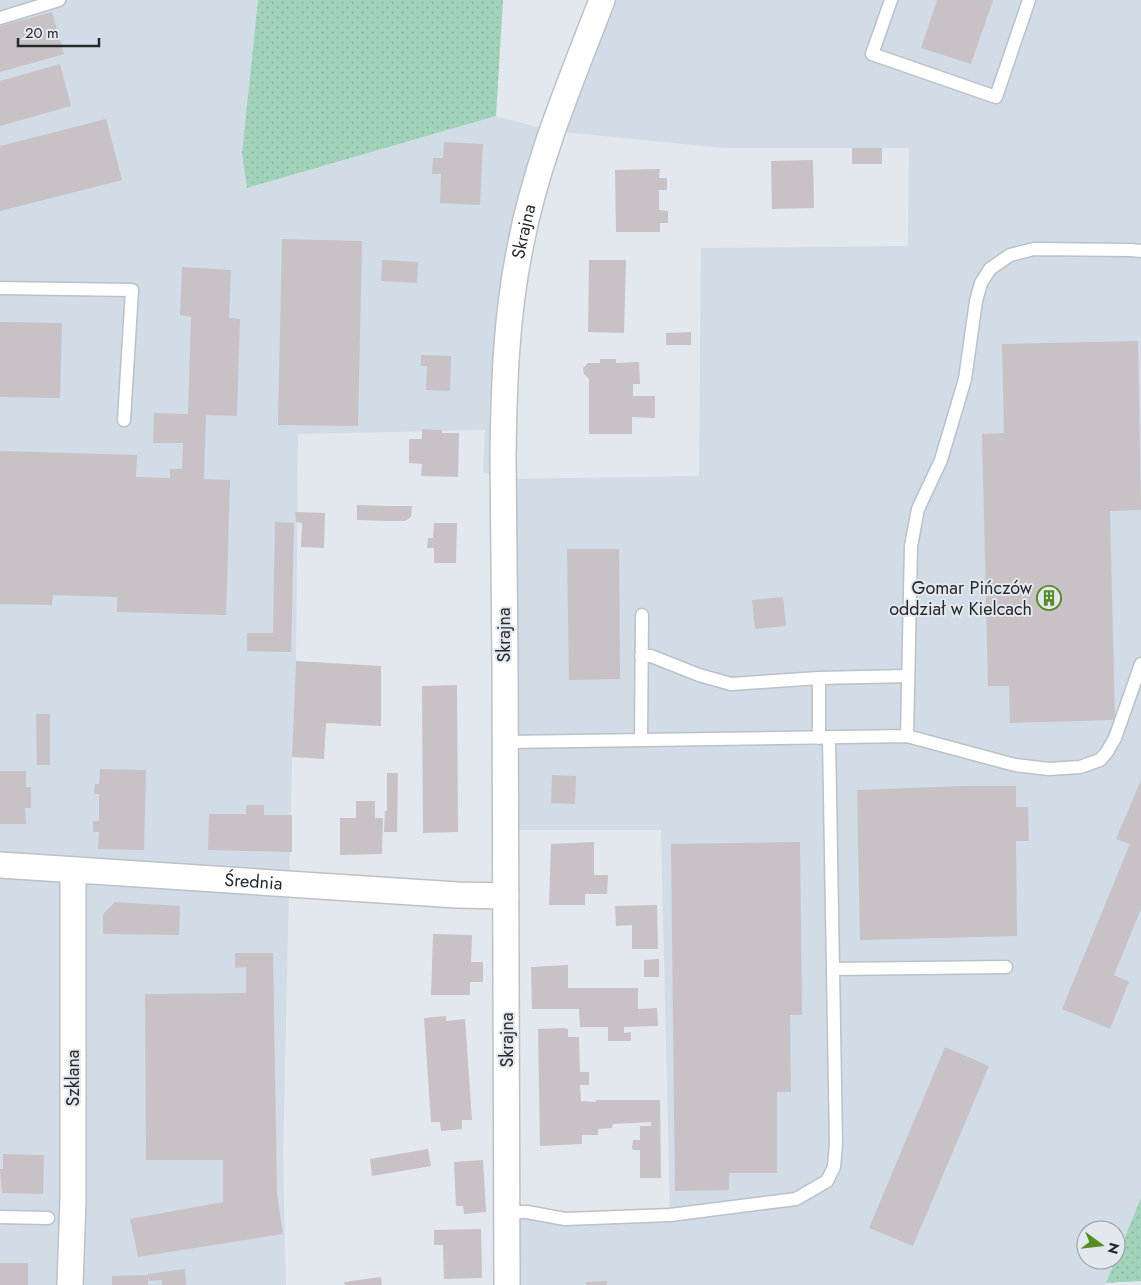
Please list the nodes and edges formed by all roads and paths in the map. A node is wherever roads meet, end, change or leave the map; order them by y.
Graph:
1 (59, 0) edge
2 (602, 0) edge
3 (891, 0) edge
4 (1029, 0) edge
5 (0, 18) edge
6 (1141, 252) edge
7 (0, 288) edge
8 (124, 420) dead end
9 (642, 615) dead end
10 (641, 656) junction
11 (1141, 664) edge
12 (908, 676) junction
13 (819, 678) junction
14 (907, 736) junction
15 (824, 738) junction
16 (640, 740) junction
17 (505, 742) junction
18 (0, 865) edge
19 (73, 870) junction
20 (506, 896) junction
21 (1006, 967) dead end
22 (833, 969) junction
23 (507, 1212) junction
24 (0, 1216) edge
25 (48, 1218) dead end
26 (70, 1285) edge
27 (507, 1285) edge

1 - 5 lane
2 - 17 street, Skrajna
3 - 4 lane
6 - 12 lane
7 - 8 lane
9 - 10 lane
10 - 13 lane
10 - 16 lane
11 - 14 lane
12 - 13 lane
12 - 14 lane
13 - 15 lane
14 - 15 lane
15 - 16 lane
15 - 22 lane
16 - 17 lane
17 - 20 street, Skrajna
18 - 19 street, Średnia
19 - 20 street, Średnia
19 - 26 street, Szklana
20 - 23 street, Skrajna
21 - 22 lane
22 - 23 lane
23 - 27 street, Skrajna
24 - 25 lane

